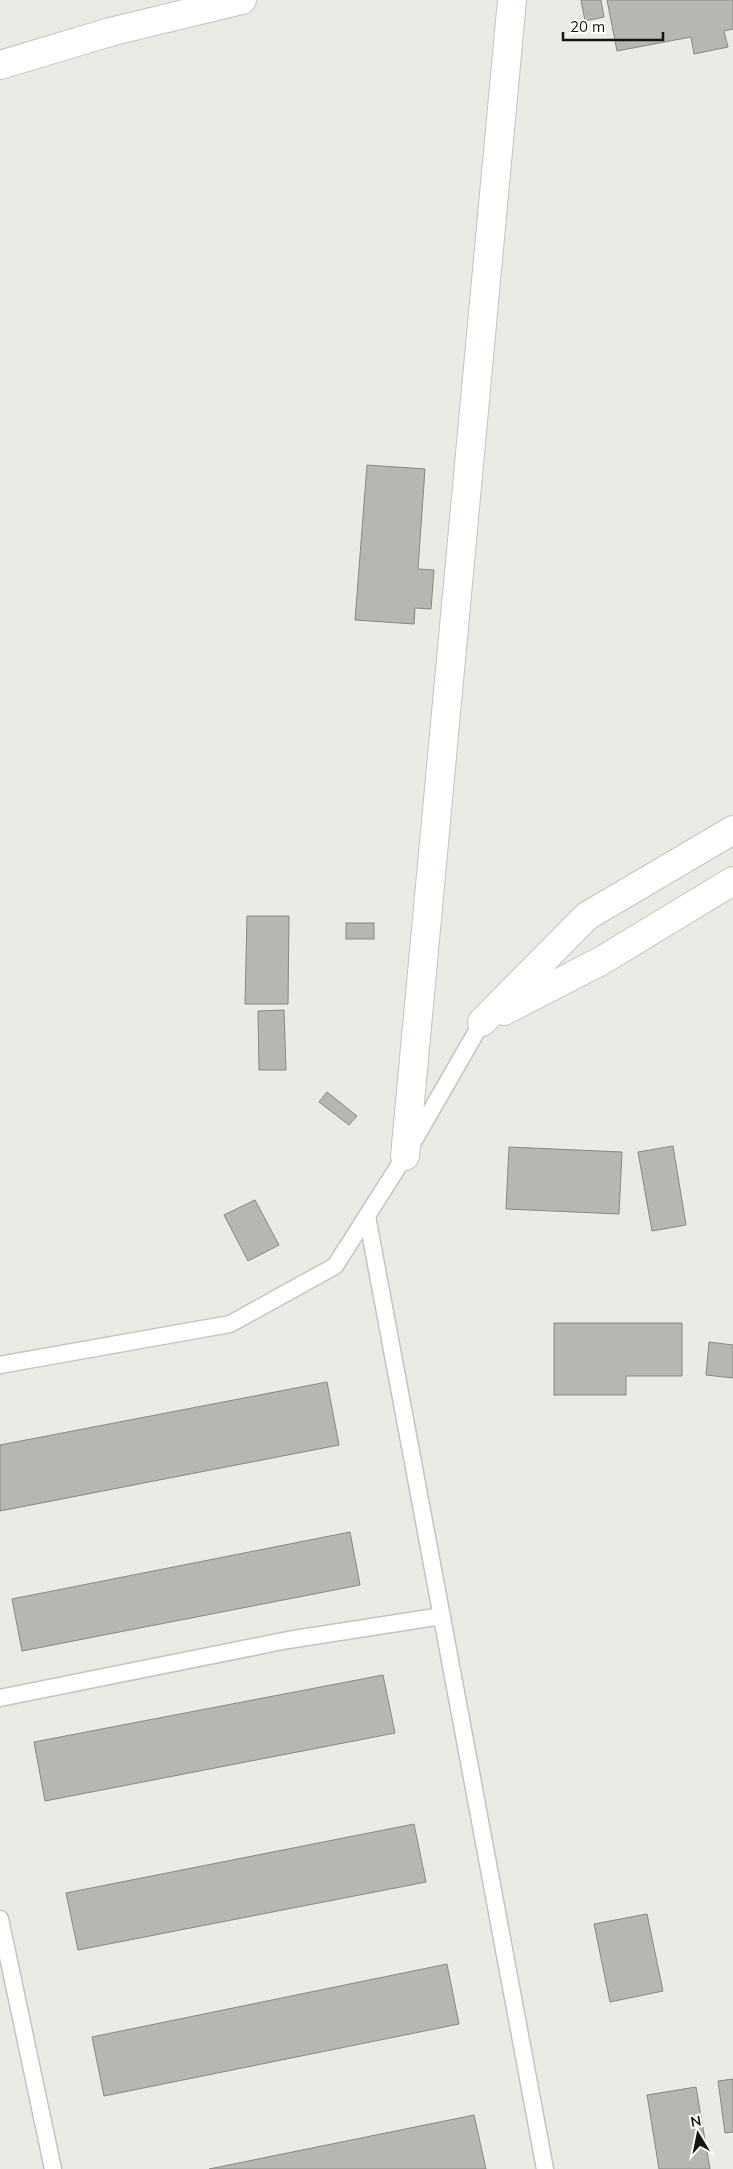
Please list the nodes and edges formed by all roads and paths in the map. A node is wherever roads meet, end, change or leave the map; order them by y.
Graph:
1 (242, 0) edge
2 (512, 0) edge
3 (0, 65) edge
4 (733, 830) edge
5 (733, 881) edge
6 (482, 1022) junction
7 (405, 1156) junction
8 (367, 1216) junction
9 (0, 1365) edge
10 (442, 1616) junction
11 (0, 1698) edge
12 (0, 1920) edge
13 (53, 2169) edge
14 (546, 2169) edge

1 - 3 street
2 - 7 street
4 - 6 street
5 - 6 street
6 - 7 lane
7 - 8 lane
8 - 9 lane
8 - 10 lane
10 - 11 lane
10 - 14 lane
12 - 13 lane

